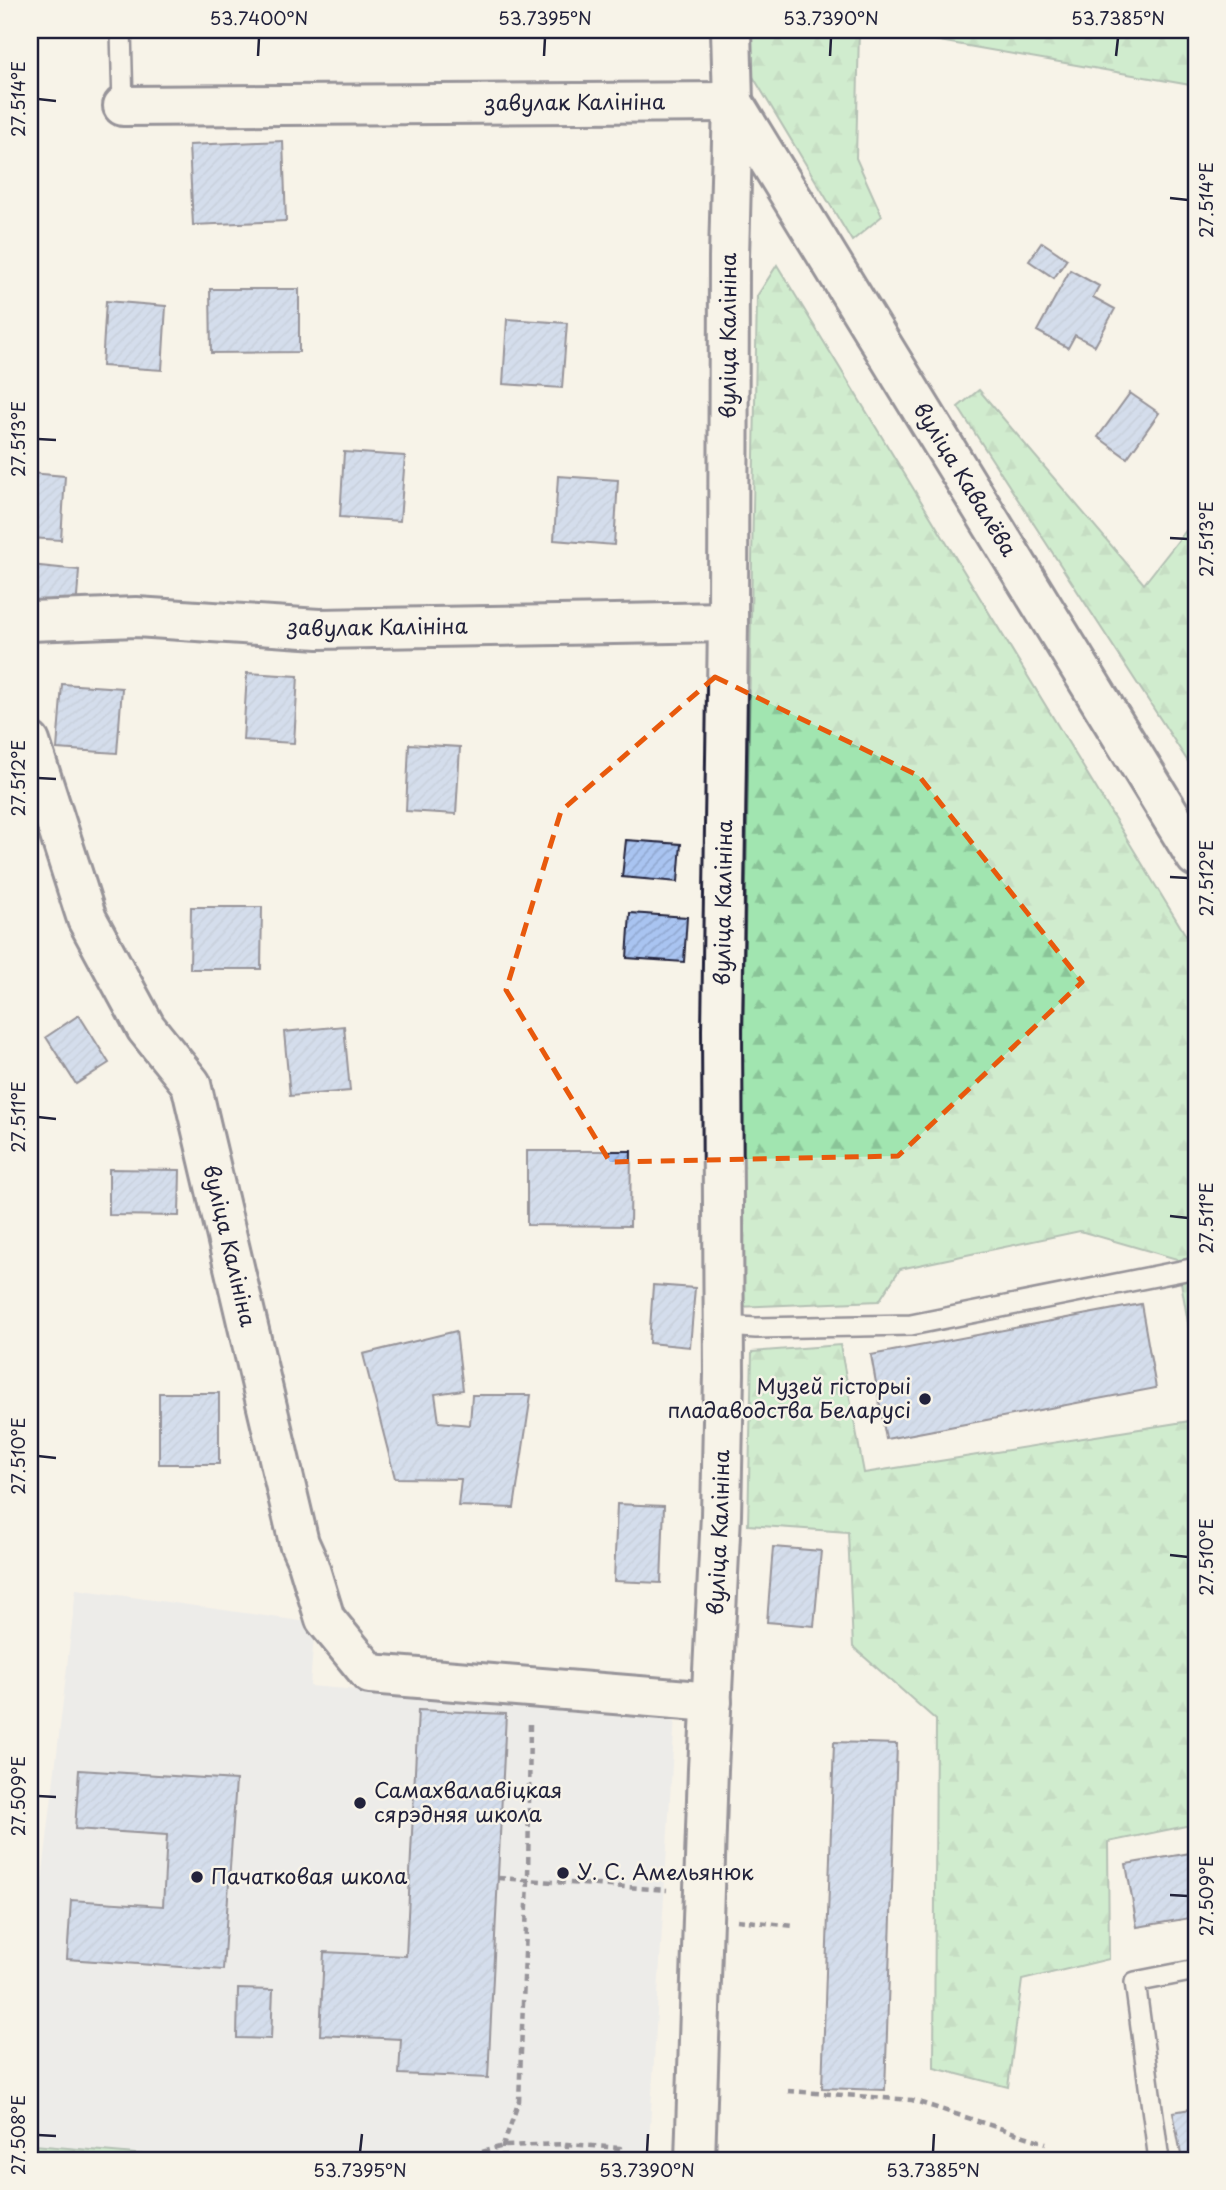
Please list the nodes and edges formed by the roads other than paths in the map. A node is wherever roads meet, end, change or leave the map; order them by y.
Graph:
1 (121, 30) edge
2 (731, 30) edge
3 (733, 102) junction
4 (123, 106) joint
5 (30, 621) edge
6 (728, 622) junction
7 (30, 742) edge
8 (1195, 853) edge
9 (1196, 1268) edge
10 (724, 1326) junction
11 (712, 1702) junction
12 (1196, 1970) edge
13 (695, 2160) edge
14 (1159, 2160) edge

1 - 4 lane
2 - 3 street, вуліца Калініна
3 - 4 street, завулак Калініна
3 - 6 street, вуліца Калініна
3 - 8 street, вуліца Кавалёва
5 - 6 street, завулак Калініна
6 - 10 street, вуліца Калініна
7 - 11 street, вуліца Калініна
9 - 10 lane
10 - 11 street, вуліца Калініна
11 - 13 street, вуліца Калініна
12 - 14 lane

